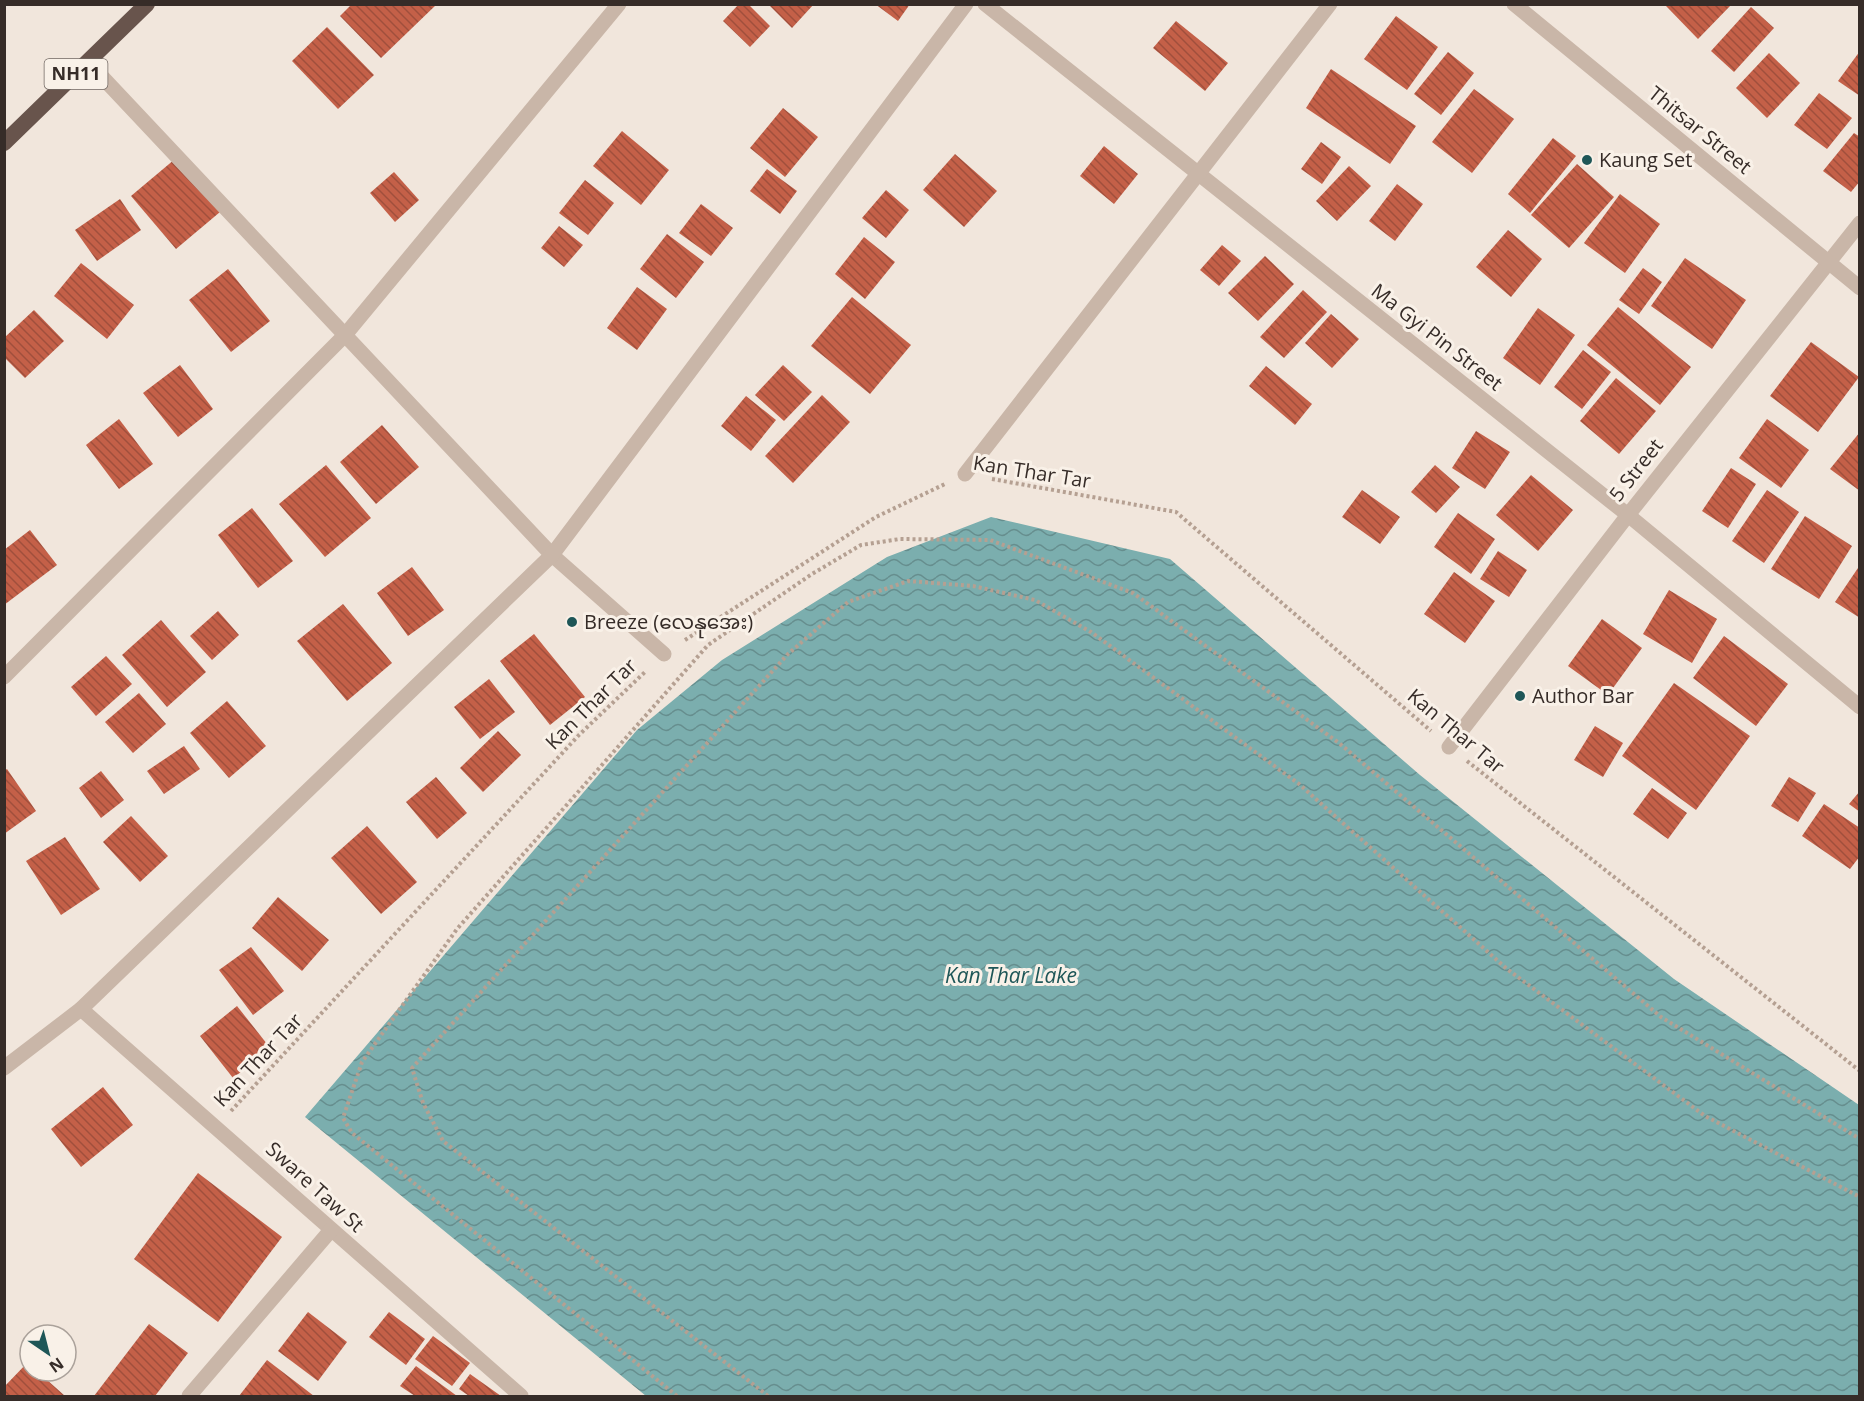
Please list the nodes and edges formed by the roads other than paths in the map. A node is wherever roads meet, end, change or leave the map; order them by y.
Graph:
1 (147, 4) edge
2 (619, 4) edge
3 (966, 4) edge
4 (985, 4) edge
5 (1330, 4) edge
6 (1514, 4) edge
7 (88, 62) junction
8 (4, 143) edge
9 (1200, 175) junction
10 (1860, 223) edge
11 (1827, 261) junction
12 (1860, 288) edge
13 (345, 335) junction
14 (964, 474) road end
15 (1628, 515) junction
16 (552, 555) junction
17 (664, 654) road end
18 (4, 677) edge
19 (1860, 707) edge
20 (1449, 747) road end
21 (81, 1009) junction
22 (4, 1068) edge
23 (331, 1230) junction
24 (189, 1396) edge
25 (520, 1396) edge

1 - 7 highway, NH11
2 - 13 street
3 - 16 street
4 - 9 street, Ma Gyi Pin Street
5 - 9 street
6 - 11 street, Thitsar Street
7 - 8 highway, NH11
7 - 13 street
9 - 14 street
9 - 15 street, Ma Gyi Pin Street
10 - 11 street, 5 Street
11 - 12 street, Thitsar Street
11 - 15 street, 5 Street
13 - 16 street
13 - 18 street
15 - 19 street, Ma Gyi Pin Street
15 - 20 street, 5 Street
16 - 17 street
16 - 21 street
21 - 22 street
21 - 23 street, Sware Taw St
23 - 24 street
23 - 25 street, Sware Taw St

